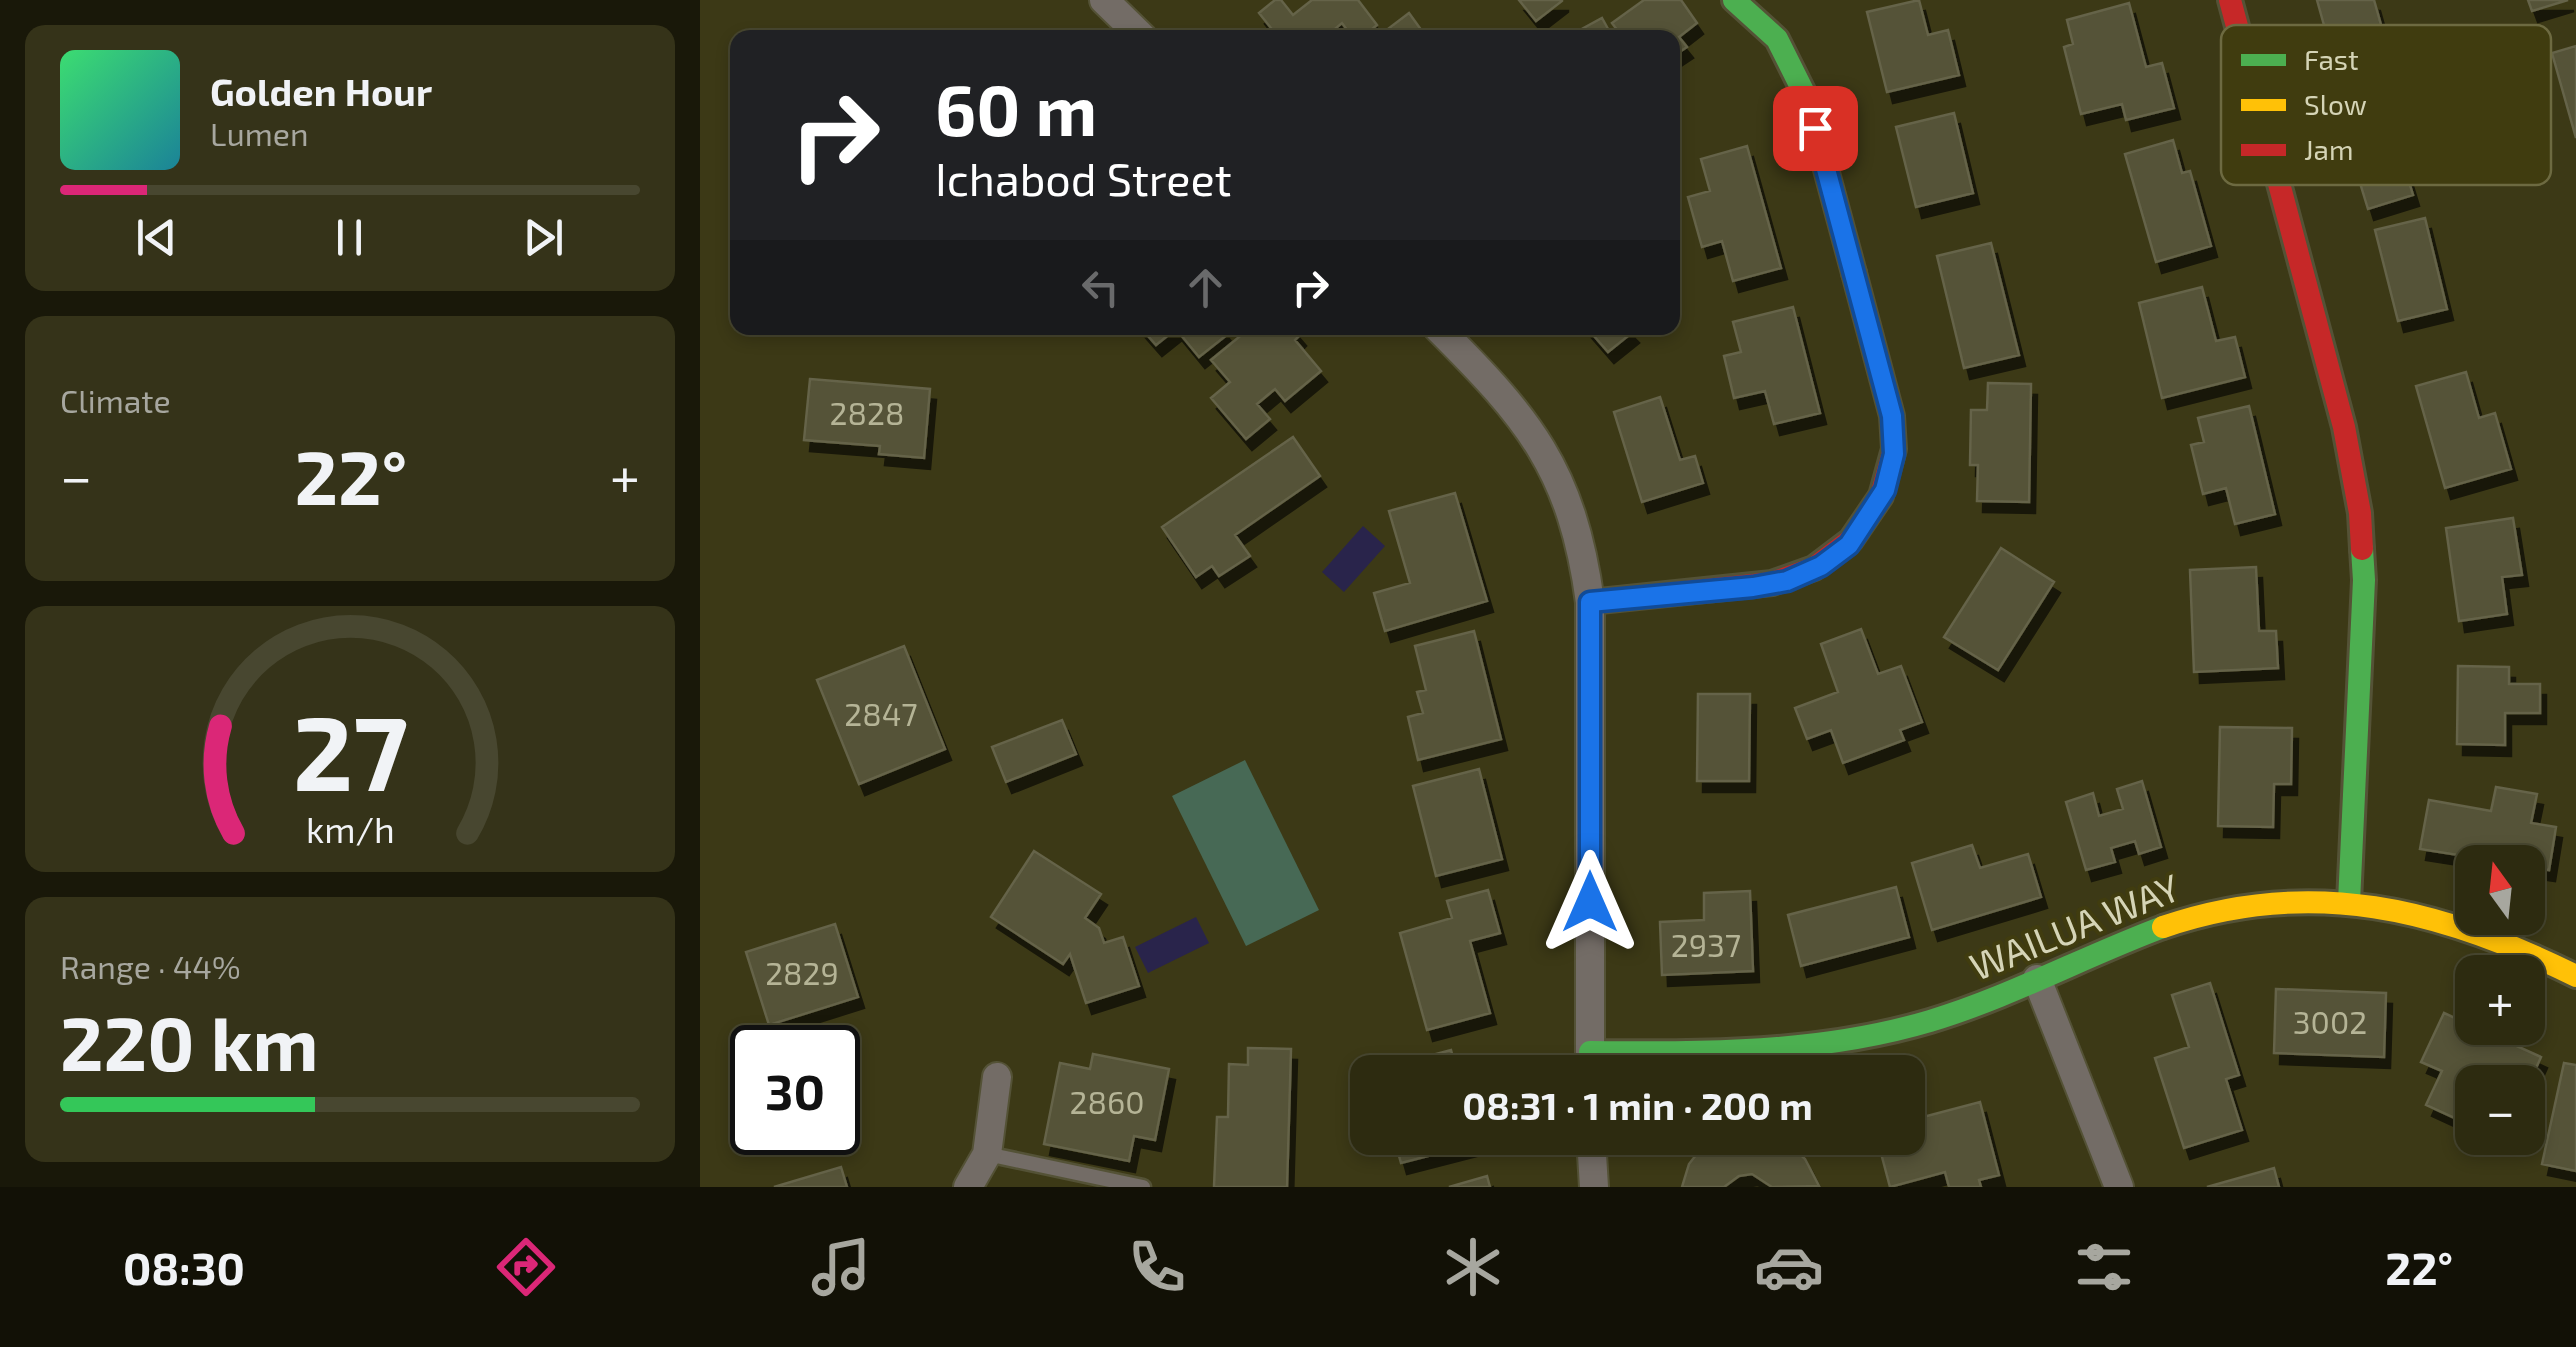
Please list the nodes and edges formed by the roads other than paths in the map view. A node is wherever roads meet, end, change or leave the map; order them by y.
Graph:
1 (1104, 0) edge
2 (1734, 0) edge
3 (2230, 0) edge
4 (2237, 25) edge
5 (1135, 30) edge
6 (2279, 185) edge
7 (1445, 335) edge
8 (1590, 602) junction
9 (2349, 902) junction
10 (2576, 976) edge
11 (2038, 978) junction
12 (1590, 1055) edge
13 (1709, 1055) edge
14 (997, 1078) dead end
15 (988, 1154) junction
16 (1592, 1155) edge
17 (968, 1187) edge
18 (1142, 1187) edge
19 (1594, 1187) edge
20 (2119, 1187) edge

1 - 5 street
2 - 8 street
3 - 4 street
6 - 9 street
7 - 8 street
8 - 12 street
9 - 10 street, WAILUA WAY
9 - 11 street, WAILUA WAY
11 - 13 street, WAILUA WAY
11 - 20 street
14 - 15 street
15 - 17 street
15 - 18 lane
16 - 19 street

